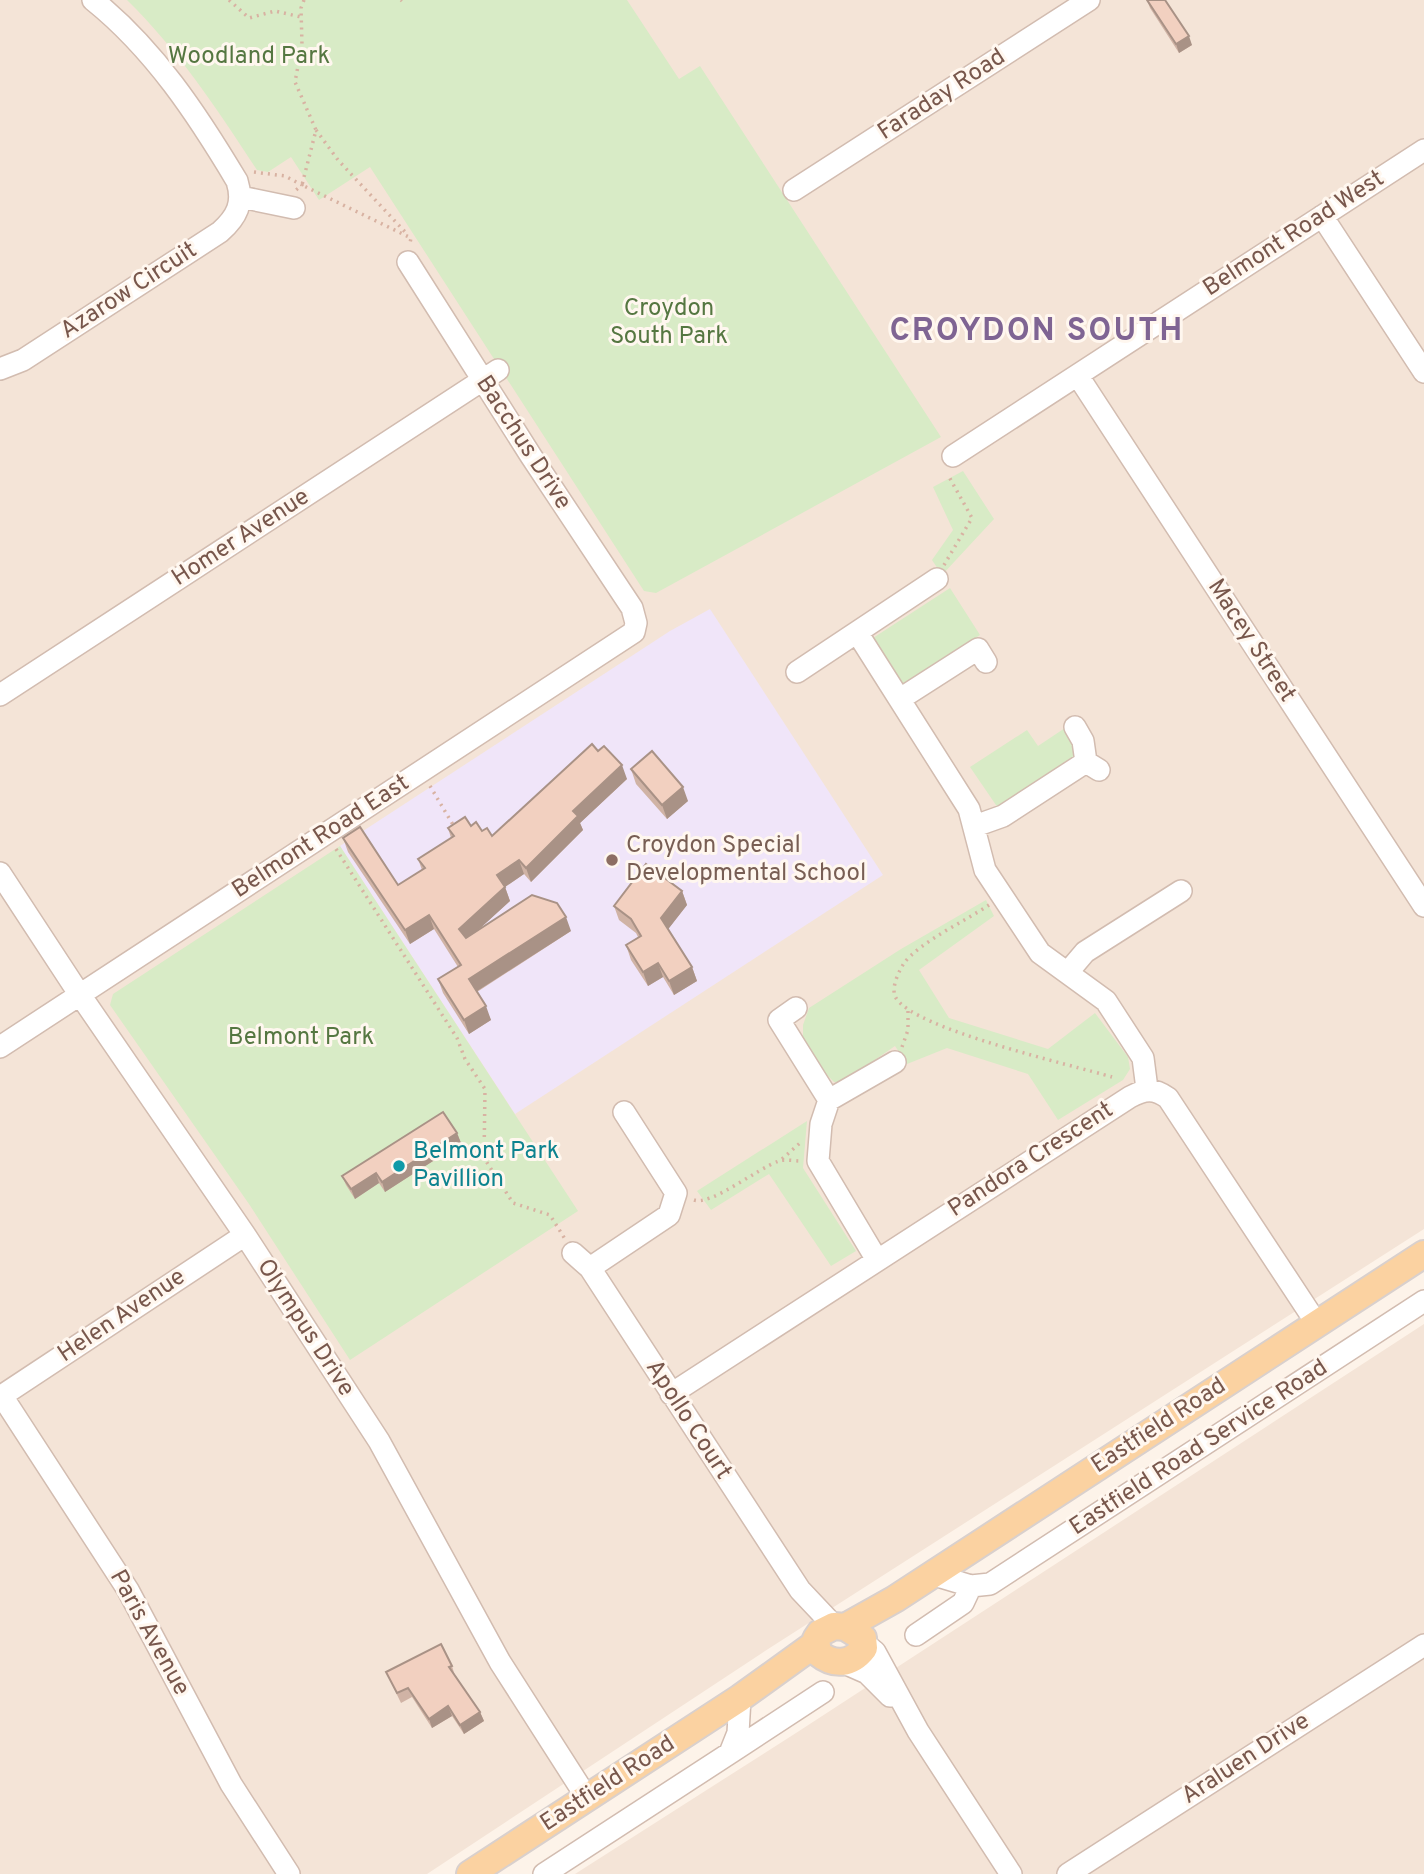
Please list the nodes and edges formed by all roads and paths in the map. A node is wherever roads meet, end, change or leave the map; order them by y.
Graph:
1 (93, 0) edge
2 (229, 0) edge
3 (304, 0) edge
4 (1089, 0) edge
5 (301, 17) junction
6 (316, 130) junction
7 (1424, 150) edge
8 (244, 174) dead end
9 (302, 185) junction
10 (794, 190) dead end
11 (241, 197) junction
12 (294, 208) dead end
13 (1322, 216) junction
14 (411, 238) junction
15 (408, 262) joint
16 (0, 369) edge
17 (1424, 372) edge
18 (490, 375) junction
19 (1078, 376) junction
20 (948, 460) joint
21 (937, 579) joint
22 (636, 623) joint
23 (858, 634) junction
24 (986, 662) dead end
25 (797, 672) dead end
26 (0, 695) edge
27 (900, 699) junction
28 (1075, 726) dead end
29 (430, 786) dead end
30 (975, 826) junction
31 (460, 835) edge
32 (335, 848) dead end
33 (0, 873) edge
34 (1181, 891) dead end
35 (1002, 896) junction
36 (1424, 906) edge
37 (1068, 972) junction
38 (80, 995) junction
39 (796, 1008) dead end
40 (908, 1009) junction
41 (0, 1046) edge
42 (897, 1062) joint
43 (1112, 1077) dead end
44 (1147, 1089) junction
45 (829, 1100) junction
46 (624, 1112) dead end
47 (818, 1161) junction
48 (676, 1193) junction
49 (245, 1235) junction
50 (573, 1253) joint
51 (1424, 1254) edge
52 (877, 1260) junction
53 (590, 1268) junction
54 (1424, 1301) edge
55 (1317, 1324) junction
56 (671, 1394) junction
57 (1, 1397) edge
58 (931, 1574) junction
59 (971, 1586) junction
60 (916, 1634) dead end
61 (839, 1643) junction
62 (1424, 1645) edge
63 (823, 1692) dead end
64 (743, 1696) junction
65 (918, 1731) junction
66 (730, 1753) junction
67 (587, 1798) junction
68 (289, 1874) edge
69 (470, 1874) edge
70 (544, 1874) edge
71 (1012, 1874) edge
72 (1068, 1874) edge

1 - 11 street
2 - 5 path
3 - 5 path
4 - 10 street, Faraday Road
5 - 6 path
6 - 9 path
6 - 14 path
7 - 13 street, Belmont Road West
8 - 9 path
9 - 14 path
11 - 12 street
11 - 16 street, Azarow Circuit
13 - 17 street
13 - 19 street, Belmont Road West
14 - 15 path
15 - 18 street, Bacchus Drive
18 - 22 street, Bacchus Drive
18 - 26 street, Homer Avenue
19 - 20 street, Belmont Road West
19 - 36 street, Macey Street
20 - 21 path
21 - 23 street
22 - 38 street, Belmont Road East
23 - 25 street
23 - 27 street
24 - 27 street
27 - 30 street
28 - 30 street
29 - 31 path
30 - 35 street
32 - 50 path
33 - 38 street, Olympus Drive
34 - 37 street
35 - 37 street
35 - 40 path
37 - 44 street
38 - 41 street, Belmont Road East
38 - 49 street, Olympus Drive
39 - 45 street
40 - 42 path
40 - 43 path
42 - 45 street
44 - 52 street, Pandora Crescent
44 - 55 street
45 - 47 street
46 - 48 street
47 - 48 path
47 - 52 street
48 - 53 street
49 - 57 street, Helen Avenue
49 - 67 street, Olympus Drive
50 - 53 street, Apollo Court
51 - 55 main road, Eastfield Road
52 - 56 street, Pandora Crescent
53 - 56 street, Apollo Court
54 - 59 street, Eastfield Road Service Road
55 - 58 main road, Eastfield Road
56 - 61 street, Apollo Court
57 - 68 street, Paris Avenue
58 - 59 street
58 - 61 main road, Eastfield Road
59 - 60 street
61 - 64 main road, Eastfield Road
61 - 65 street
61 - 65 street, Apollo Court
62 - 72 street, Araluen Drive
63 - 66 street
64 - 66 street
64 - 67 main road, Eastfield Road
65 - 71 street
66 - 70 street
67 - 69 main road, Eastfield Road

